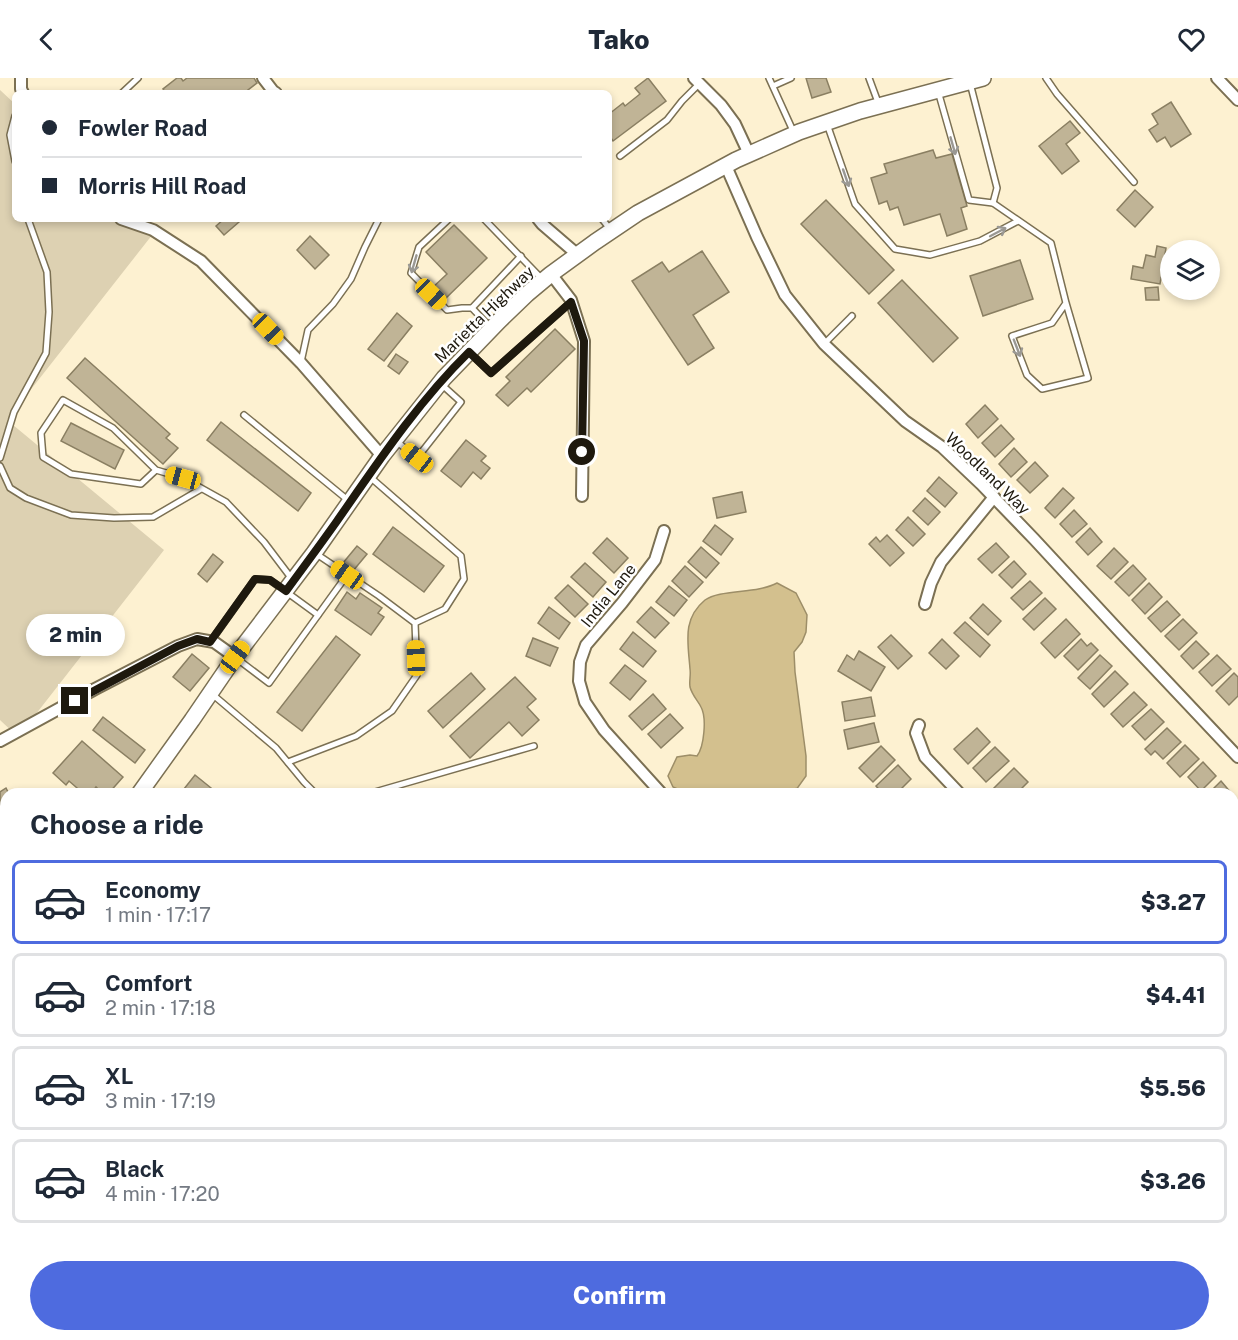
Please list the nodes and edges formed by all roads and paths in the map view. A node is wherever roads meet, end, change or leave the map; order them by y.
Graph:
1 (138, 78) edge
2 (769, 78) edge
3 (791, 78) edge
4 (869, 78) edge
5 (1046, 78) edge
6 (1217, 78) edge
7 (976, 80) edge
8 (697, 81) edge
9 (773, 86) junction
10 (125, 90) edge
11 (937, 90) junction
12 (1238, 100) edge
13 (879, 105) junction
14 (827, 123) junction
15 (12, 127) edge
16 (795, 134) junction
17 (12, 145) edge
18 (749, 154) junction
19 (620, 156) dead end
20 (726, 166) junction
21 (1134, 182) dead end
22 (993, 203) junction
23 (1018, 221) junction
24 (29, 222) edge
25 (130, 222) edge
26 (377, 222) edge
27 (446, 222) edge
28 (487, 222) edge
29 (540, 222) edge
30 (607, 225) edge
31 (578, 255) junction
32 (521, 256) junction
33 (547, 277) junction
34 (571, 302) junction
35 (1066, 303) junction
36 (472, 308) junction
37 (852, 316) dead end
38 (491, 329) junction
39 (824, 344) junction
40 (469, 352) junction
41 (301, 363) junction
42 (440, 383) junction
43 (244, 415) dead end
44 (394, 440) junction
45 (382, 456) junction
46 (0, 458) edge
47 (0, 466) edge
48 (156, 470) junction
49 (368, 476) junction
50 (201, 489) junction
51 (582, 496) dead end
52 (994, 497) junction
53 (350, 502) junction
54 (664, 531) dead end
55 (315, 553) junction
56 (347, 575) junction
57 (289, 586) junction
58 (925, 604) dead end
59 (318, 615) junction
60 (415, 623) junction
61 (210, 642) junction
62 (235, 657) junction
63 (211, 693) junction
64 (919, 725) dead end
65 (0, 741) edge
66 (534, 746) dead end
67 (1238, 757) edge
68 (288, 762) junction
69 (143, 788) edge
70 (311, 788) edge
71 (389, 788) edge
72 (657, 788) edge
73 (954, 788) edge

1 - 10 lane
2 - 9 lane
3 - 9 lane
4 - 13 lane
5 - 21 lane
6 - 12 street
7 - 11 main road, Marietta Highway
7 - 22 lane
8 - 18 street
8 - 19 lane
9 - 16 lane
11 - 13 main road, Marietta Highway
11 -> 22 lane
13 - 14 main road, Marietta Highway
14 - 16 main road, Marietta Highway
14 -> 23 lane
15 - 17 lane
16 - 18 main road, Marietta Highway
18 - 20 main road, Marietta Highway
20 - 30 main road, Marietta Highway
20 - 39 street, Woodland Way
22 - 23 lane
23 - 35 lane
24 - 46 lane
25 - 41 street
26 - 41 lane
27 -> 36 lane
28 - 32 lane
29 - 31 street
30 - 31 main road, Marietta Highway
31 - 33 main road, Marietta Highway
32 - 33 lane
32 - 36 lane
33 - 34 street
33 - 38 main road, Marietta Highway
34 - 40 lane
34 - 51 street
35 -> 35 lane
36 - 38 lane
37 - 39 lane
38 - 40 main road, Marietta Highway
39 - 52 street, Woodland Way
40 - 42 main road, Marietta Highway
41 - 45 street
42 - 44 main road, Marietta Highway
42 - 44 lane
43 - 53 lane
44 - 45 main road, Marietta Highway
45 - 49 main road, Marietta Highway
47 - 50 lane
48 - 48 lane
48 - 50 lane
49 - 53 main road, Marietta Highway
49 - 60 lane
50 - 57 lane
52 - 58 street
52 - 67 street, Woodland Way
53 - 55 main road, Marietta Highway
54 - 72 street, India Lane
55 - 56 lane
55 - 57 main road, Marietta Highway
56 - 59 lane
56 - 60 lane
57 - 59 lane
57 - 61 lane
57 - 62 main road, Marietta Highway
59 - 62 lane
60 - 68 lane
61 - 62 street
61 - 65 street
62 - 63 main road, Marietta Highway
63 - 68 lane
63 - 69 main road, Marietta Highway
64 - 73 street
66 - 71 lane
68 - 70 lane

